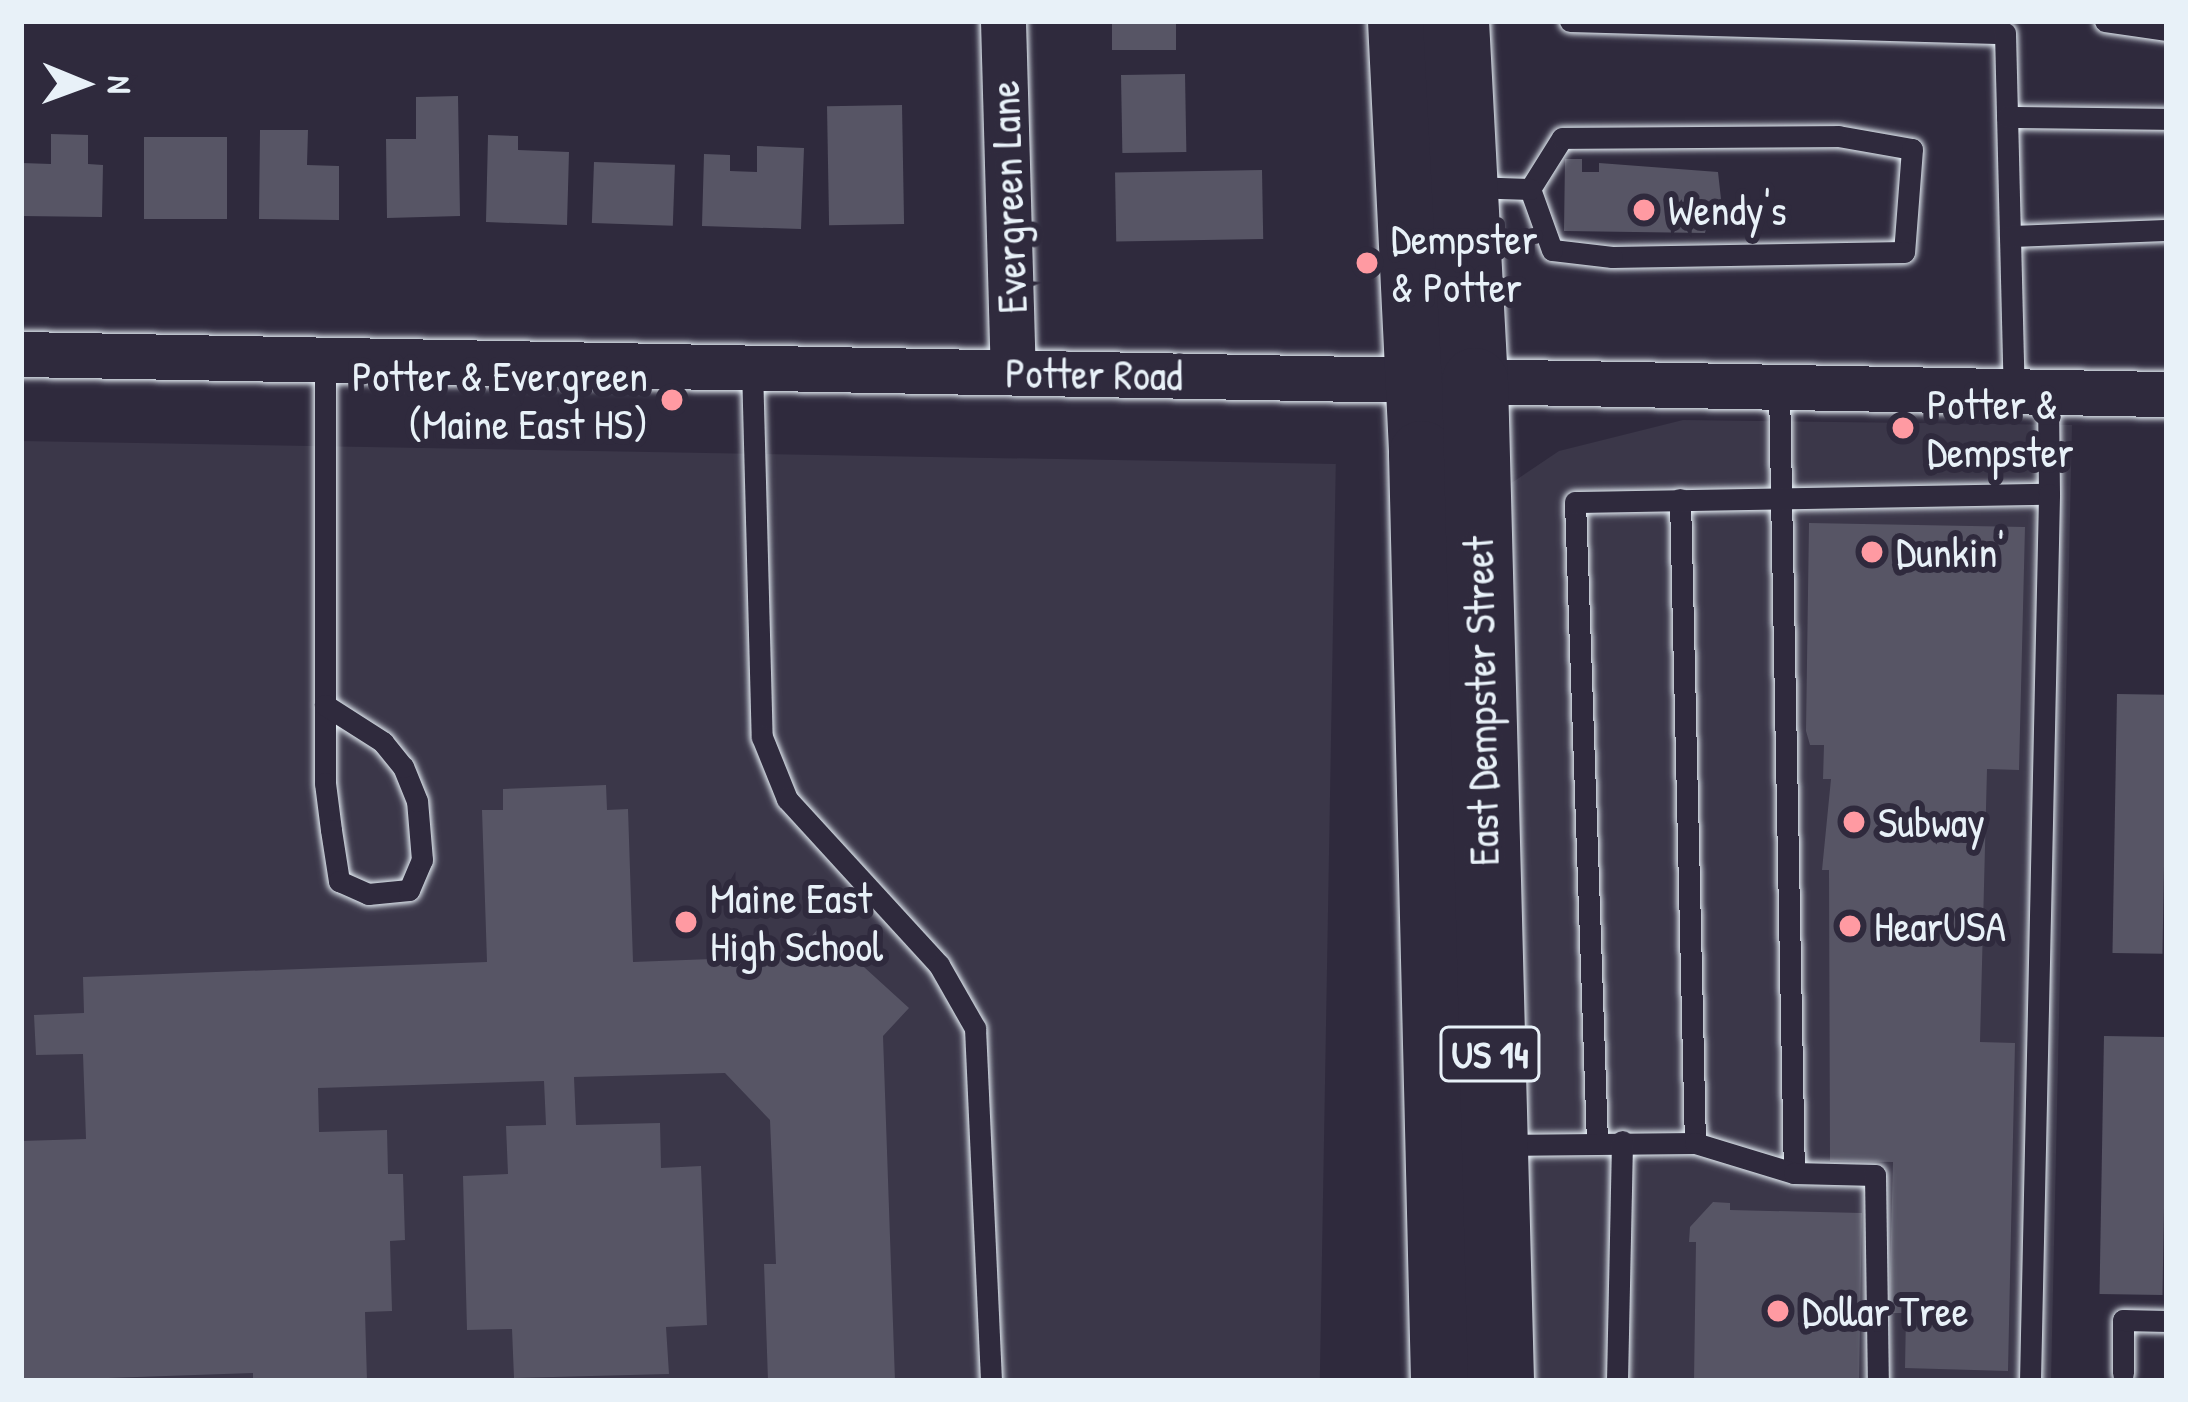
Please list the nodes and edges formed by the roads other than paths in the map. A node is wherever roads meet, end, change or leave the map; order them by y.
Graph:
1 (1003, 21) edge
2 (1401, 21) edge
3 (1456, 21) edge
4 (1570, 21) edge
5 (2105, 21) edge
6 (1821, 26) edge
7 (1996, 27) edge
8 (2167, 30) edge
9 (2007, 117) junction
10 (2167, 118) edge
11 (1465, 187) junction
12 (1530, 189) junction
13 (2167, 230) edge
14 (2010, 236) junction
15 (21, 354) edge
16 (325, 359) junction
17 (752, 368) junction
18 (1013, 372) junction
19 (1448, 380) junction
20 (1779, 388) junction
21 (2031, 392) junction
22 (2167, 394) edge
23 (2049, 494) junction
24 (1781, 498) junction
25 (1680, 500) junction
26 (326, 705) junction
27 (1622, 1141) junction
28 (1597, 1142) junction
29 (1695, 1144) junction
30 (1466, 1146) junction
31 (1794, 1173) junction
32 (2167, 1321) edge
33 (2123, 1372) dead end
34 (991, 1381) edge
35 (1444, 1381) edge
36 (1502, 1381) edge
37 (1617, 1381) edge
38 (1878, 1381) edge
39 (2030, 1381) edge

1 - 18 street, Evergreen Lane
2 - 19 main road, East Dempster Street / US 14
3 - 11 main road, East Dempster Street / US 14
4 - 6 lane
5 - 8 lane
6 - 7 lane
7 - 9 lane
9 - 10 lane
9 - 14 lane
11 - 12 lane
11 - 19 main road, East Dempster Street / US 14
12 - 12 lane
13 - 14 lane
14 - 21 lane
15 - 16 street, Potter Road
16 - 17 street, Potter Road
16 - 26 lane
17 - 18 street, Potter Road
17 - 34 lane
18 - 19 street, Potter Road
19 - 20 street, Potter Road
19 - 30 main road, East Dempster Street / US 14
20 - 21 street, Potter Road
20 - 24 lane
21 - 22 street, Potter Road
21 - 23 lane
23 - 24 lane
23 - 39 lane
24 - 25 lane
24 - 31 lane
25 - 28 lane
25 - 29 lane
26 - 26 lane
27 - 28 lane
27 - 29 lane
27 - 37 lane
28 - 30 lane
29 - 31 lane
30 - 35 main road, East Dempster Street / US 14
30 - 36 main road, East Dempster Street / US 14
31 - 38 lane
32 - 33 lane

